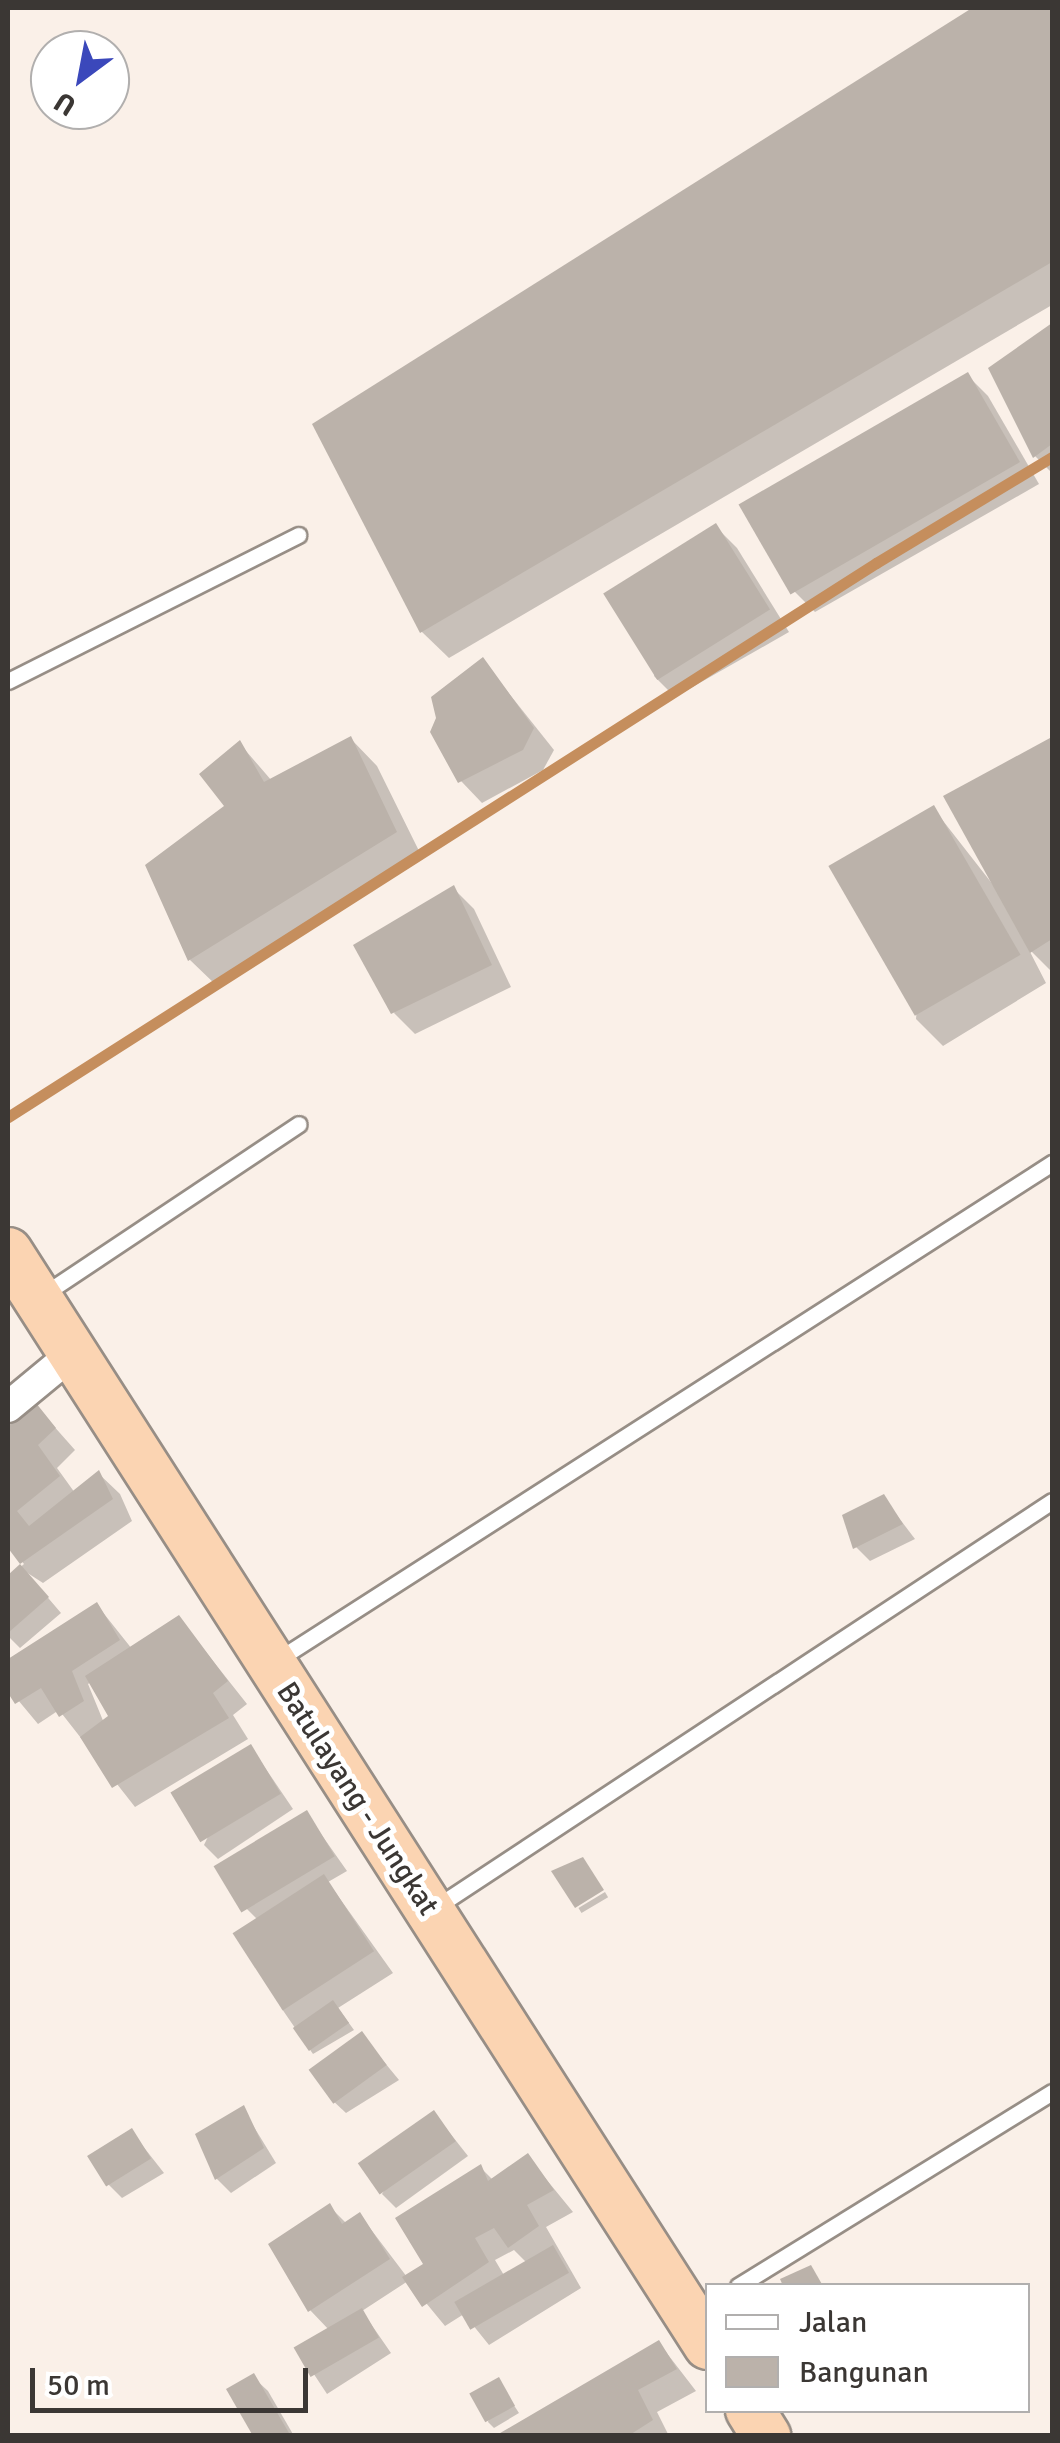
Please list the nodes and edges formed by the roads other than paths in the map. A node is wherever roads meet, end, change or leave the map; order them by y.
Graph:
1 (298, 535) dead end
2 (8, 681) edge
3 (299, 1124) dead end
4 (1052, 1163) edge
5 (8, 1252) edge
6 (36, 1298) junction
7 (72, 1354) junction
8 (8, 1407) edge
9 (1052, 1502) edge
10 (270, 1664) junction
11 (429, 1911) junction
12 (1052, 2092) edge
13 (743, 2283) edge
14 (701, 2321) edge
15 (752, 2413) edge
16 (766, 2436) edge

1 - 2 lane
3 - 6 lane
4 - 10 lane
5 - 6 highway, Batulayang - Jungkat
6 - 7 highway, Batulayang - Jungkat
7 - 8 street
7 - 10 highway, Batulayang - Jungkat
9 - 11 lane
10 - 11 highway, Batulayang - Jungkat
11 - 14 highway, Batulayang - Jungkat
12 - 13 lane
15 - 16 highway

